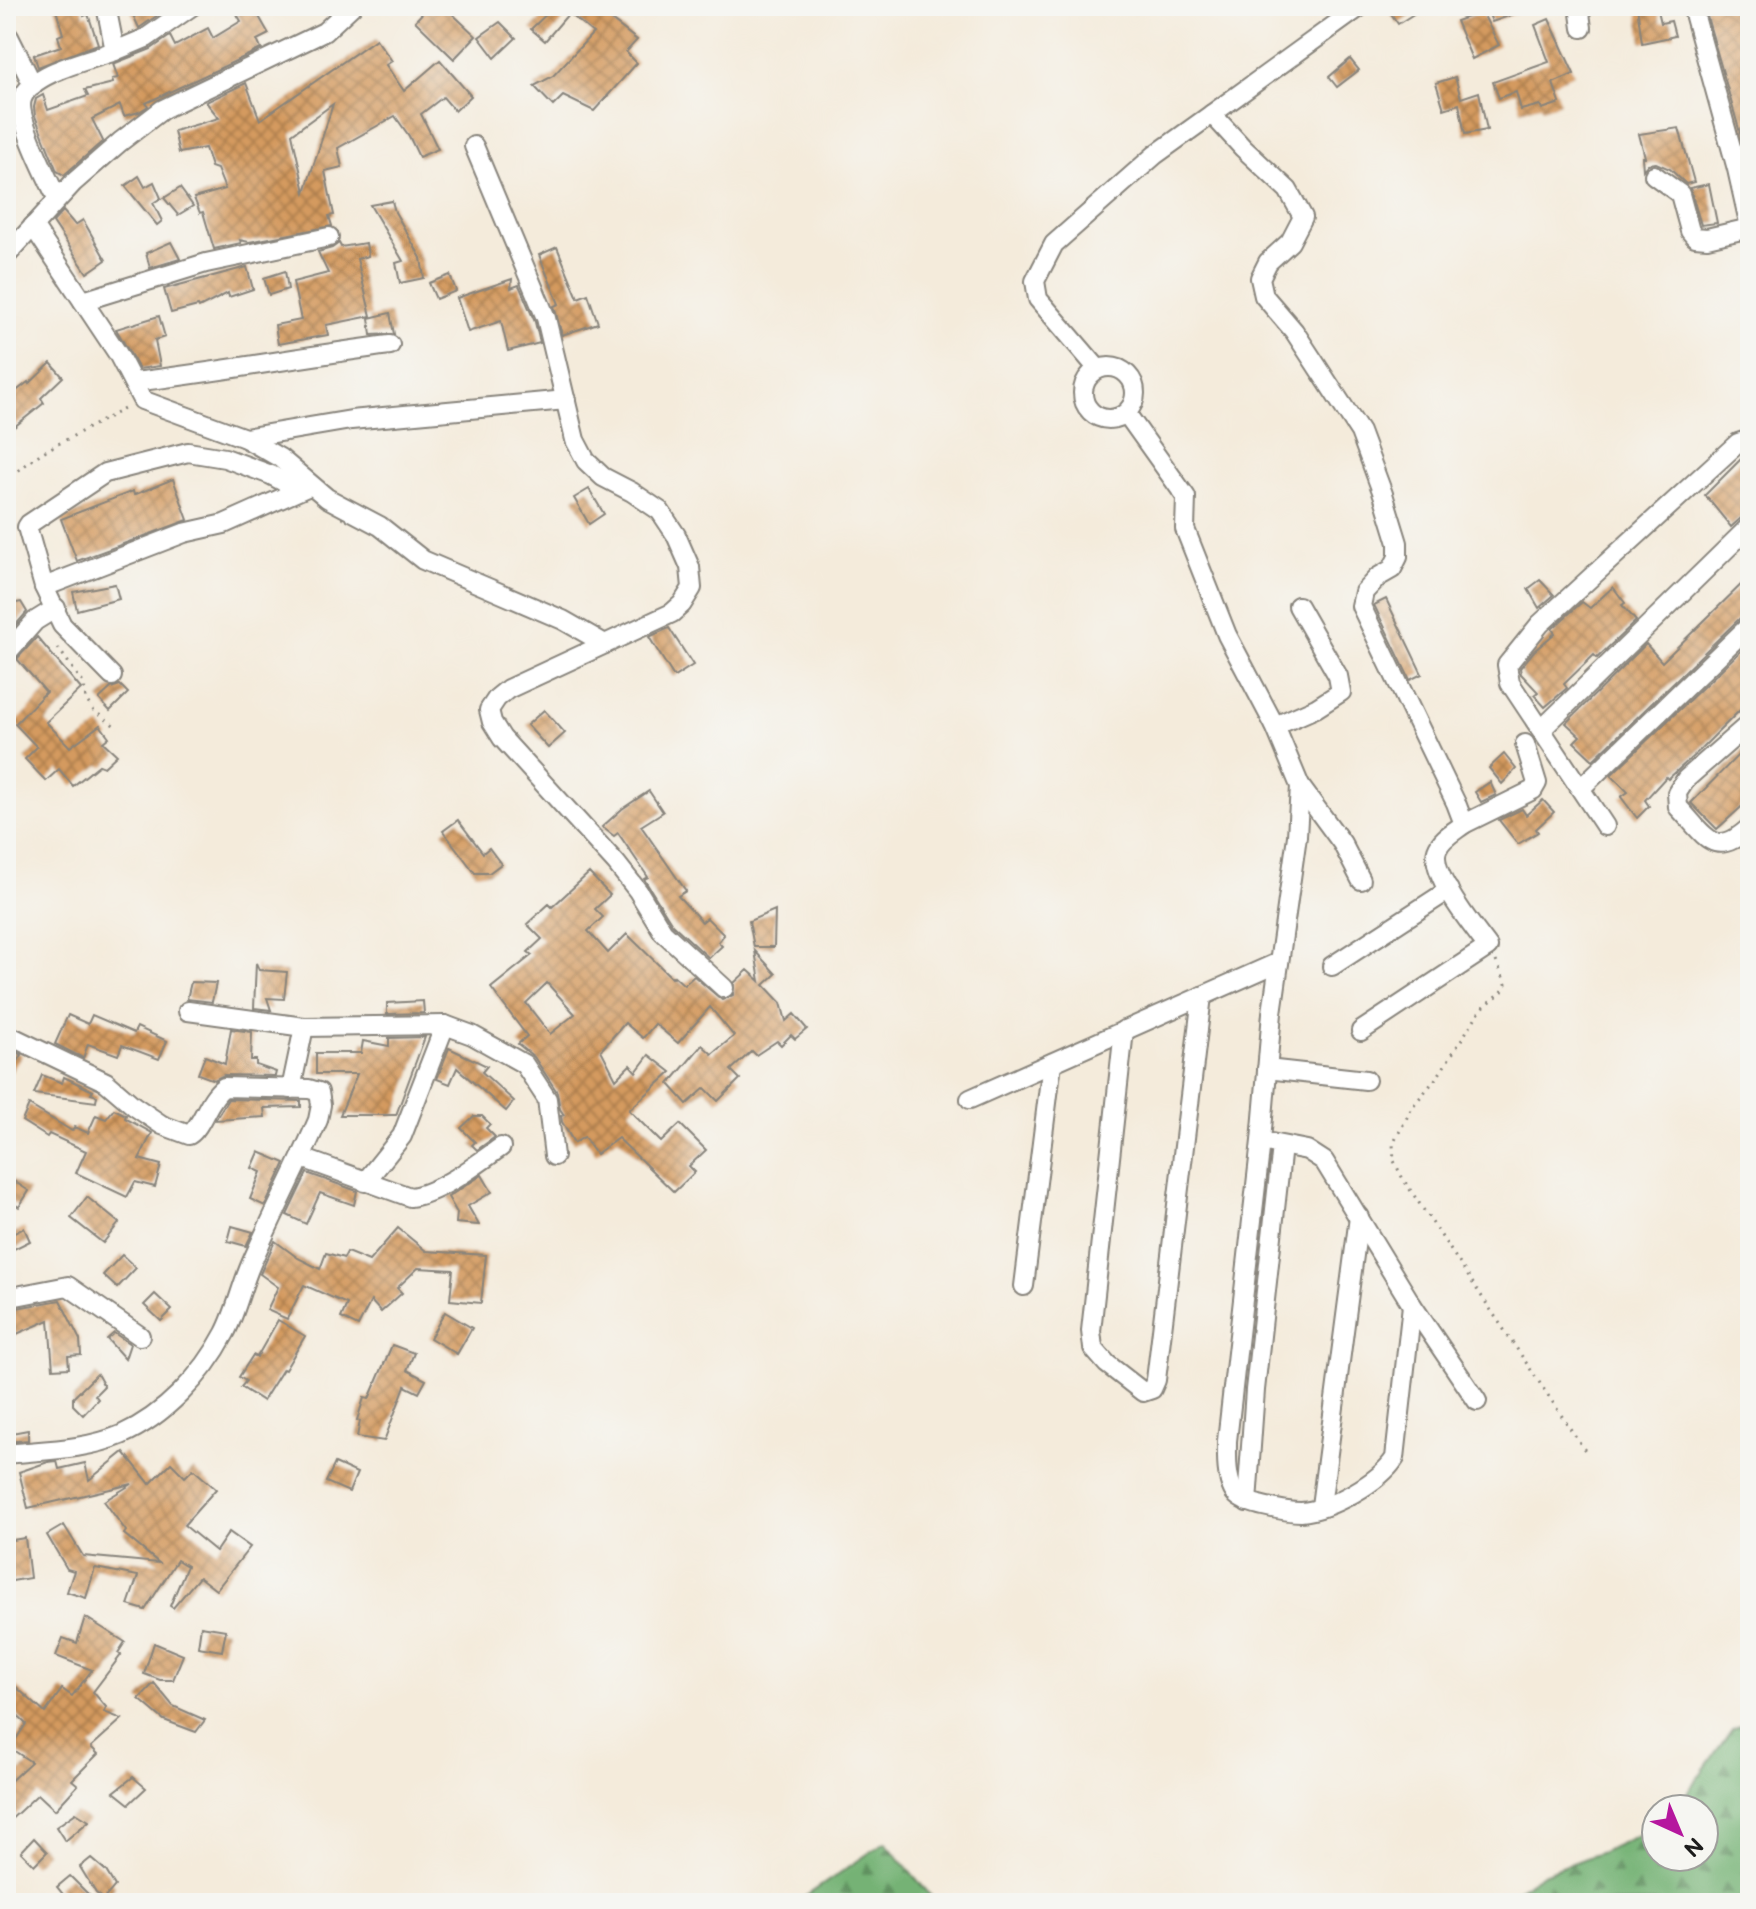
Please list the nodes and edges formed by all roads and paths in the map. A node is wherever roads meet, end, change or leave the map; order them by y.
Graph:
1 (106, 6) edge
2 (192, 6) edge
3 (352, 6) edge
4 (1361, 6) edge
5 (1579, 6) edge
6 (1692, 6) edge
7 (1582, 28) dead end
8 (6, 37) edge
9 (115, 51) junction
10 (33, 85) junction
11 (1212, 114) junction
12 (474, 146) dead end
13 (1744, 169) edge
14 (1654, 175) dead end
15 (57, 198) junction
16 (33, 226) junction
17 (1750, 228) edge
18 (329, 237) dead end
19 (6, 256) edge
20 (83, 301) junction
21 (390, 345) dead end
22 (1098, 369) junction
23 (133, 382) junction
24 (142, 400) junction
25 (566, 400) junction
26 (1126, 413) junction
27 (245, 438) junction
28 (1750, 439) edge
29 (6, 480) edge
30 (305, 488) junction
31 (1750, 526) edge
32 (44, 587) junction
33 (1298, 606) dead end
34 (56, 608) junction
35 (1750, 625) edge
36 (605, 644) junction
37 (54, 645) dead end
38 (6, 654) edge
39 (112, 676) dead end
40 (1750, 723) edge
41 (115, 726) dead end
42 (1275, 726) junction
43 (1542, 729) junction
44 (1525, 744) dead end
45 (1300, 786) junction
46 (1581, 788) junction
47 (1464, 824) junction
48 (1605, 826) dead end
49 (1750, 827) edge
50 (1361, 880) dead end
51 (1449, 890) junction
52 (1488, 947) junction
53 (1279, 962) junction
54 (1332, 966) dead end
55 (724, 988) dead end
56 (1202, 996) junction
57 (188, 1011) dead end
58 (445, 1025) junction
59 (304, 1027) junction
60 (1124, 1030) junction
61 (1361, 1031) dead end
62 (6, 1034) edge
63 (1052, 1063) junction
64 (1267, 1069) junction
65 (1366, 1080) dead end
66 (291, 1089) junction
67 (970, 1099) dead end
68 (1261, 1141) junction
69 (1282, 1146) junction
70 (501, 1147) dead end
71 (554, 1156) dead end
72 (302, 1158) junction
73 (365, 1182) junction
74 (1359, 1217) junction
75 (1024, 1286) dead end
76 (6, 1298) edge
77 (1412, 1305) junction
78 (140, 1336) dead end
79 (1477, 1401) dead end
80 (1586, 1452) dead end
81 (6, 1454) edge
82 (1247, 1502) junction
83 (1321, 1506) junction

1 - 9 street
2 - 9 street
3 - 15 street
4 - 11 street
5 - 7 street
6 - 13 street
8 - 10 street
9 - 10 street
10 - 15 street
11 - 22 street
11 - 47 street
12 - 25 street
13 - 17 street
14 - 17 street
15 - 16 street
16 - 19 street
16 - 20 street
18 - 20 street
20 - 23 street
21 - 23 street
22 - 26 street
22 - 26 street
23 - 24 street
24 - 27 street
24 - 29 path
25 - 27 street
25 - 36 street
26 - 42 street
27 - 30 street
28 - 43 street
30 - 32 street
30 - 32 street
30 - 36 street
31 - 43 street
32 - 34 street
33 - 42 street
34 - 38 street
34 - 39 street
35 - 46 street
36 - 55 street
37 - 41 path
40 - 49 street
42 - 45 street
43 - 46 street
44 - 47 street
45 - 50 street
45 - 53 street
46 - 48 street
47 - 51 street
51 - 52 street
51 - 54 street
52 - 61 street
52 - 80 path
53 - 56 street
53 - 64 street
56 - 60 street
56 - 60 street
57 - 59 street
58 - 59 street
58 - 71 street
58 - 73 street
59 - 66 street
60 - 63 street
62 - 66 street
63 - 67 street
63 - 75 street
64 - 65 street
64 - 68 street
66 - 72 street
68 - 69 street
68 - 82 street
69 - 74 street
69 - 82 street
70 - 73 street
72 - 73 street
72 - 81 street
74 - 77 street
74 - 83 street
76 - 78 street
77 - 79 street
77 - 83 street
82 - 83 street

